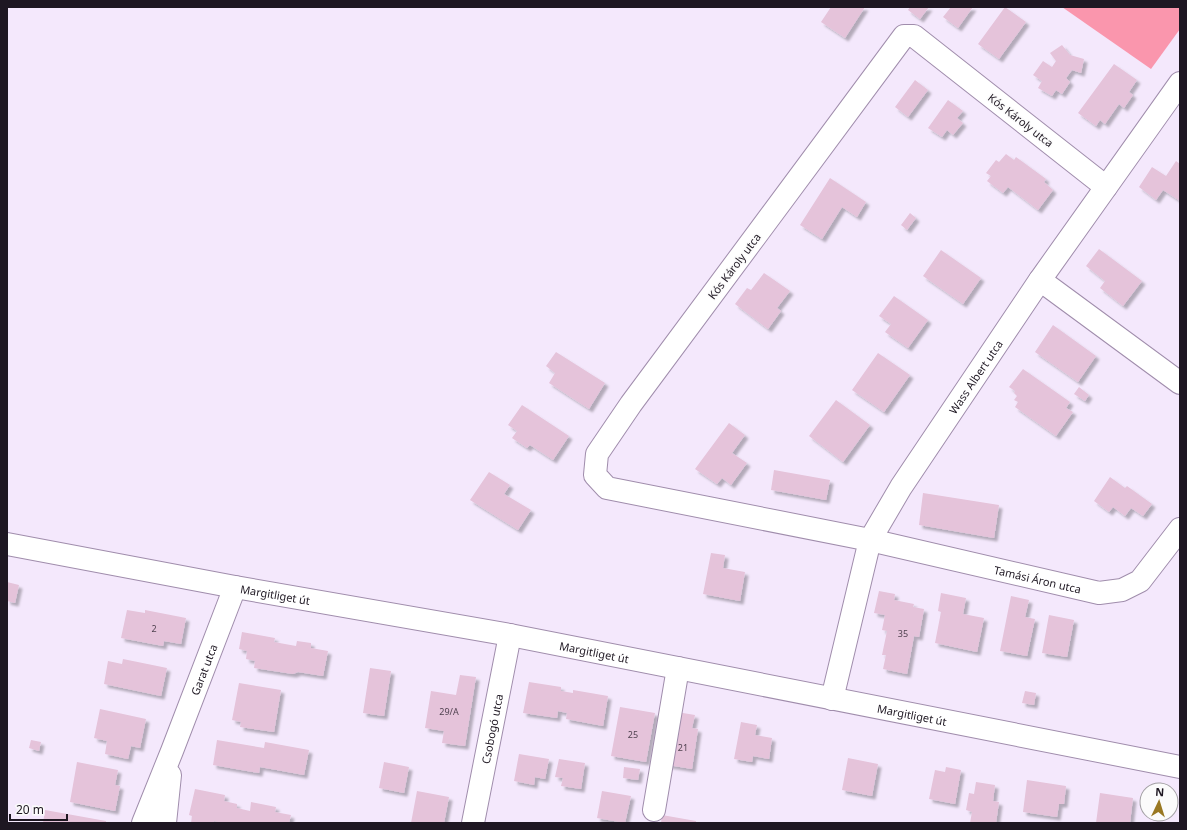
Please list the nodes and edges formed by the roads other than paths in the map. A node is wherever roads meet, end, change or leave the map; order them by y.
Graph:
1 (1180, 83) edge
2 (1106, 187) junction
3 (1040, 280) junction
4 (1180, 383) edge
5 (1180, 529) edge
6 (870, 540) junction
7 (7, 544) edge
8 (235, 587) junction
9 (510, 635) junction
10 (678, 668) junction
11 (832, 699) junction
12 (172, 752) junction
13 (1180, 767) edge
14 (654, 810) dead end
15 (143, 823) edge
16 (165, 823) edge
17 (473, 823) edge

1 - 2 street, Wass Albert utca
2 - 3 street, Wass Albert utca
2 - 6 street, Kós Károly utca
3 - 4 street
3 - 6 street, Wass Albert utca
5 - 6 street, Tamási Áron utca
6 - 11 street, Wass Albert utca
7 - 8 street, Margitliget út
8 - 9 street, Margitliget út
8 - 12 street, Garat utca
9 - 10 street, Margitliget út
9 - 17 street, Csobogó utca
10 - 11 street, Margitliget út
10 - 14 street
11 - 13 street, Margitliget út
12 - 15 street, Garat utca
12 - 16 street, Garat utca

